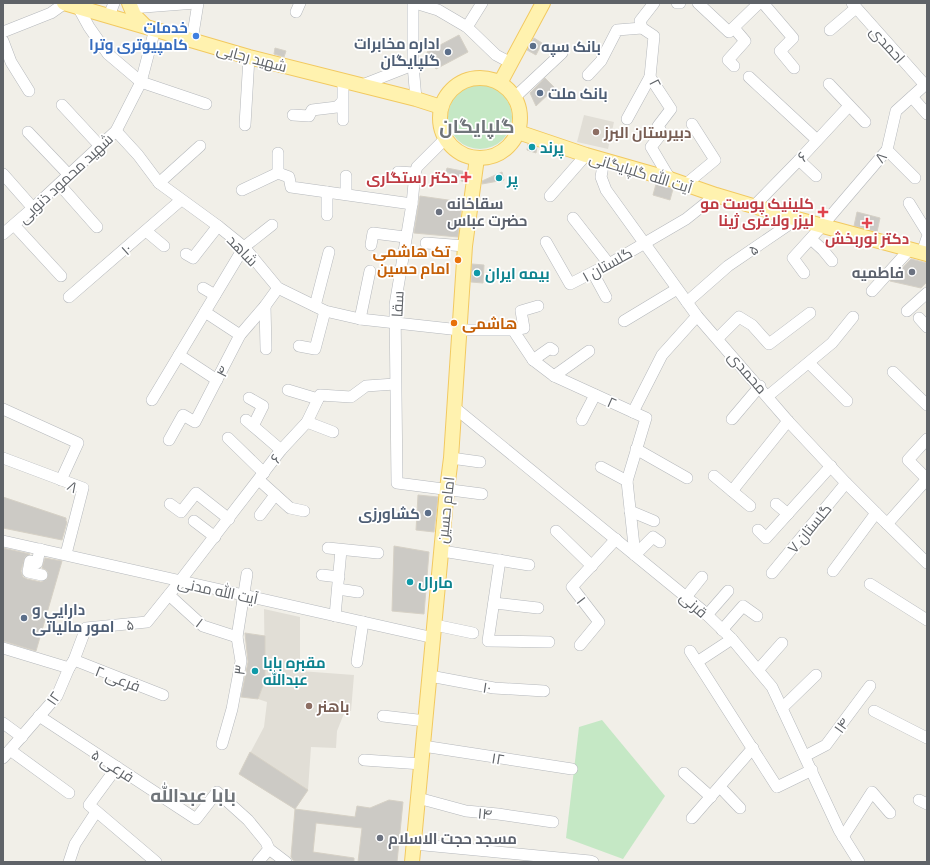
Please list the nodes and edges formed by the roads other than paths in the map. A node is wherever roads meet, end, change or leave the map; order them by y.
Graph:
1 (100, 3) edge
2 (197, 3) edge
3 (414, 3) edge
4 (482, 3) edge
5 (544, 3) edge
6 (654, 3) edge
7 (677, 3) edge
8 (680, 3) edge
9 (698, 3) edge
10 (759, 3) edge
11 (764, 3) edge
12 (73, 5) edge
13 (130, 5) edge
14 (854, 6) edge
15 (111, 9) edge
16 (467, 27) junction
17 (150, 28) junction
18 (642, 28) junction
19 (734, 28) junction
20 (830, 30) dead end
21 (3, 32) edge
22 (192, 40) junction
23 (3, 41) edge
24 (562, 53) dead end
25 (249, 57) junction
26 (511, 63) junction
27 (7, 65) edge
28 (413, 65) junction
29 (734, 66) dead end
30 (794, 68) dead end
31 (588, 75) dead end
32 (650, 77) junction
33 (749, 77) dead end
34 (343, 80) junction
35 (140, 82) junction
36 (500, 83) junction
37 (829, 84) dead end
38 (926, 84) edge
39 (362, 85) junction
40 (30, 91) dead end
41 (515, 97) junction
42 (912, 97) junction
43 (416, 99) junction
44 (342, 102) junction
45 (206, 104) dead end
46 (62, 106) dead end
47 (850, 106) junction
48 (441, 107) junction
49 (927, 114) edge
50 (293, 115) dead end
51 (627, 119) dead end
52 (342, 120) dead end
53 (865, 122) dead end
54 (692, 124) dead end
55 (245, 125) dead end
56 (116, 131) junction
57 (28, 132) dead end
58 (518, 132) junction
59 (446, 139) junction
60 (817, 140) junction
61 (100, 146) junction
62 (200, 146) dead end
63 (887, 150) junction
64 (278, 153) dead end
65 (586, 155) junction
66 (477, 158) junction
67 (604, 160) junction
68 (799, 160) junction
69 (398, 172) dead end
70 (278, 173) junction
71 (415, 173) junction
72 (3, 174) edge
73 (69, 175) junction
74 (346, 176) dead end
75 (816, 176) dead end
76 (915, 178) dead end
77 (670, 179) junction
78 (159, 183) junction
79 (59, 184) junction
80 (686, 184) junction
81 (242, 190) dead end
82 (327, 192) junction
83 (346, 194) junction
84 (716, 195) junction
85 (550, 196) dead end
86 (181, 200) junction
87 (909, 203) dead end
88 (412, 204) junction
89 (754, 206) junction
90 (33, 208) junction
91 (327, 215) dead end
92 (923, 216) edge
93 (573, 218) dead end
94 (797, 219) junction
95 (14, 225) junction
96 (272, 225) dead end
97 (218, 226) junction
98 (822, 226) junction
99 (96, 227) dead end
100 (146, 231) junction
101 (927, 232) edge
102 (3, 234) edge
103 (405, 237) junction
104 (927, 238) edge
105 (811, 239) junction
106 (546, 242) dead end
107 (426, 243) dead end
108 (644, 243) junction
109 (371, 245) dead end
110 (164, 246) dead end
111 (465, 246) junction
112 (244, 248) junction
113 (329, 252) dead end
114 (186, 254) dead end
115 (917, 254) edge
116 (832, 261) dead end
117 (609, 264) junction
118 (370, 271) dead end
119 (593, 273) junction
120 (804, 273) dead end
121 (61, 276) dead end
122 (203, 288) dead end
123 (278, 288) junction
124 (677, 289) junction
125 (872, 291) dead end
126 (927, 293) edge
127 (215, 296) junction
128 (69, 297) dead end
129 (606, 297) dead end
130 (687, 302) junction
131 (265, 306) junction
132 (315, 306) junction
133 (538, 306) dead end
134 (325, 311) junction
135 (907, 311) dead end
136 (206, 312) junction
137 (810, 313) dead end
138 (698, 316) junction
139 (853, 317) dead end
140 (919, 318) dead end
141 (360, 319) junction
142 (624, 321) dead end
143 (396, 324) junction
144 (927, 327) edge
145 (460, 330) junction
146 (513, 330) junction
147 (240, 335) junction
148 (718, 338) junction
149 (299, 346) dead end
150 (266, 349) dead end
151 (553, 350) dead end
152 (589, 352) dead end
153 (179, 355) junction
154 (533, 360) junction
155 (809, 363) junction
156 (893, 372) dead end
157 (554, 376) junction
158 (217, 380) junction
159 (395, 384) junction
160 (760, 386) junction
161 (288, 390) dead end
162 (595, 395) junction
163 (768, 396) junction
164 (249, 398) dead end
165 (318, 399) junction
166 (152, 400) dead end
167 (848, 401) dead end
168 (927, 405) edge
169 (455, 408) junction
170 (3, 409) edge
171 (633, 412) junction
172 (732, 419) dead end
173 (582, 420) dead end
174 (788, 420) junction
175 (307, 422) junction
176 (333, 432) dead end
177 (228, 438) dead end
178 (927, 439) edge
179 (169, 440) dead end
180 (636, 449) junction
181 (281, 450) junction
182 (3, 458) edge
183 (451, 458) junction
184 (480, 462) dead end
185 (831, 466) junction
186 (601, 467) dead end
187 (714, 476) dead end
188 (262, 477) junction
189 (687, 478) dead end
190 (927, 479) edge
191 (61, 480) junction
192 (627, 482) junction
193 (846, 483) junction
194 (447, 488) junction
195 (732, 491) junction
196 (482, 494) dead end
197 (275, 496) junction
198 (170, 504) dead end
199 (776, 504) dead end
200 (750, 506) dead end
201 (304, 511) dead end
202 (630, 511) junction
203 (876, 513) junction
204 (788, 514) junction
205 (260, 515) dead end
206 (229, 519) junction
207 (194, 521) dead end
208 (654, 521) dead end
209 (887, 524) junction
210 (758, 530) dead end
211 (556, 531) dead end
212 (215, 537) junction
213 (616, 539) junction
214 (3, 541) edge
215 (660, 542) dead end
216 (328, 548) dead end
217 (40, 549) junction
218 (341, 550) junction
219 (442, 551) junction
220 (378, 553) dead end
221 (66, 554) junction
222 (636, 555) junction
223 (500, 560) junction
224 (927, 563) edge
225 (529, 565) dead end
226 (592, 566) junction
227 (833, 571) dead end
228 (772, 573) dead end
229 (247, 574) dead end
230 (42, 575) dead end
231 (322, 576) dead end
232 (339, 577) junction
233 (702, 578) dead end
234 (180, 581) junction
235 (870, 584) dead end
236 (338, 589) junction
237 (728, 591) dead end
238 (358, 592) dead end
239 (169, 595) junction
240 (244, 595) junction
241 (686, 597) junction
242 (494, 603) junction
243 (538, 608) dead end
244 (707, 615) junction
245 (335, 616) junction
246 (757, 616) dead end
247 (927, 620) edge
248 (363, 622) junction
249 (86, 628) joint
250 (722, 630) junction
251 (434, 631) junction
252 (473, 633) dead end
253 (237, 637) junction
254 (732, 640) junction
255 (549, 642) dead end
256 (782, 643) dead end
257 (580, 645) dead end
258 (3, 648) edge
259 (690, 652) dead end
260 (357, 662) dead end
261 (697, 662) junction
262 (71, 664) junction
263 (758, 670) junction
264 (816, 675) dead end
265 (430, 676) junction
266 (870, 686) dead end
267 (544, 691) dead end
268 (163, 695) dead end
269 (782, 708) junction
270 (874, 711) dead end
271 (39, 716) junction
272 (383, 716) dead end
273 (426, 721) junction
274 (3, 722) edge
275 (22, 736) junction
276 (927, 738) edge
277 (222, 744) dead end
278 (423, 746) junction
279 (753, 748) junction
280 (7, 754) edge
281 (805, 756) junction
282 (364, 760) dead end
283 (422, 764) junction
284 (117, 768) junction
285 (572, 769) dead end
286 (812, 770) junction
287 (684, 773) dead end
288 (720, 787) junction
289 (69, 793) dead end
290 (711, 797) junction
291 (418, 798) junction
292 (92, 808) junction
293 (740, 808) dead end
294 (890, 813) dead end
295 (692, 818) dead end
296 (553, 822) dead end
297 (843, 837) junction
298 (414, 844) junction
299 (269, 849) junction
300 (69, 862) edge
301 (156, 862) edge
302 (258, 862) edge
303 (286, 862) edge
304 (412, 862) edge
305 (593, 862) edge
306 (859, 862) edge

1 - 12 main road
2 - 13 street
2 - 22 street
3 - 16 street
3 - 28 street
4 - 16 street
5 - 26 main road
6 - 18 street
7 - 8 street
9 - 19 street
10 - 19 street
11 - 30 street
12 - 15 main road, شهید رجایی
12 - 21 street
12 - 35 street
13 - 17 main road
14 - 20 street
14 - 38 street, احمدی
15 - 17 main road, شهید رجایی
16 - 26 street
17 - 22 main road, شهید رجایی
17 - 35 street, شهید محمود ذنوبی
18 - 31 street
18 - 32 street, ۲
19 - 29 street
22 - 25 main road, شهید رجایی
23 - 27 street
24 - 41 street
25 - 34 main road, شهید رجایی
25 - 55 street
26 - 36 main road
27 - 40 street
28 - 39 street
28 - 43 street
32 - 51 street
32 - 77 street, ۲
33 - 60 street
34 - 39 main road, شهید رجایی
34 - 44 street
35 - 45 street
35 - 56 street, شهید محمود ذنوبی
36 - 41 main road
36 - 48 main road
37 - 47 street
38 - 42 street, ۸
39 - 43 main road, شهید رجایی
41 - 58 main road
42 - 49 street
42 - 63 street, ۸
43 - 48 main road, شهید رجایی
44 - 50 street
44 - 52 street
46 - 61 street
47 - 53 street
47 - 60 street, ۶
48 - 59 main road
54 - 80 street
56 - 61 street, شهید محمود ذنوبی
56 - 78 street, شاهد
57 - 73 street
58 - 65 main road, آیت الله گلپایگانی
58 - 66 main road
59 - 66 main road
59 - 71 street
60 - 68 street, ۶
61 - 73 street, شهید محمود ذنوبی
62 - 78 street
63 - 76 street
63 - 98 street, ۸
64 - 70 street
65 - 67 main road, آیت الله گلپایگانی
65 - 85 street
66 - 111 main road, امام حسین
67 - 77 main road, آیت الله گلپایگانی
67 - 108 street, محمدی
68 - 75 street
68 - 89 street, ۶
69 - 71 street
70 - 81 street
70 - 82 street
71 - 88 street, سقا
72 - 90 street
73 - 79 street, شهید محمود ذنوبی
74 - 83 street
77 - 80 main road, آیت الله گلپایگانی
78 - 86 street, شاهد
79 - 90 street, شهید محمود ذنوبی
79 - 99 street
80 - 84 main road, آیت الله گلپایگانی
82 - 83 street
82 - 91 street
83 - 88 street
84 - 89 main road, آیت الله گلپایگانی
84 - 108 street, گلستان ۱
86 - 97 street, شاهد
86 - 100 street, ۱۰
87 - 92 street
88 - 103 street, سقا
89 - 94 main road, آیت الله گلپایگانی
90 - 95 street, شهید محمود ذنوبی
92 - 101 street
93 - 117 street
94 - 98 main road, آیت الله گلپایگانی
94 - 130 street, ۵
95 - 102 street, شهید محمود ذنوبی
95 - 121 street
96 - 112 street
97 - 112 street, شاهد
97 - 114 street
98 - 105 street, ۸
98 - 115 main road, آیت الله گلپایگانی
100 - 110 street
100 - 128 street, ۱۰
103 - 109 street
103 - 143 street, سقا
104 - 115 street
105 - 116 street
105 - 120 street, ۸
106 - 119 street, گلستان ۱
107 - 111 street
108 - 117 street, گلستان ۱
108 - 124 street, محمدی
111 - 145 main road, امام حسین
112 - 123 street, شاهد
112 - 127 street
113 - 132 street
115 - 125 street
117 - 119 street, گلستان ۱
118 - 141 street
119 - 129 street
122 - 127 street
123 - 131 street, ۴
123 - 132 street, شاهد
124 - 130 street, محمدی
124 - 142 street
126 - 135 street
127 - 136 street
130 - 138 street, محمدی
131 - 147 street, ۴
131 - 150 street
132 - 134 street, شاهد
133 - 146 street
134 - 141 street, شاهد
134 - 149 street
136 - 147 street
136 - 153 street
137 - 148 street
138 - 148 street, محمدی
138 - 171 street
139 - 155 street
140 - 144 street
141 - 143 street, شاهد
143 - 145 street
143 - 159 street, سقا
145 - 146 street
145 - 169 main road, امام حسین
146 - 154 street, ۲
147 - 158 street, ۴
148 - 160 street, محمدی
151 - 154 street
152 - 157 street
153 - 158 street
153 - 166 street
154 - 157 street, ۲
155 - 163 street
155 - 167 street
156 - 168 street
157 - 162 street, ۲
158 - 179 street, ۴
159 - 165 street
159 - 194 street, سقا
160 - 163 street, محمدی
160 - 172 street
161 - 165 street
162 - 171 street, ۲
162 - 173 street
163 - 174 street, محمدی
164 - 181 street
165 - 175 street, ۶
169 - 183 main road, امام حسین
169 - 213 street, قرنی
170 - 191 street
171 - 180 street, ۲
174 - 185 street, محمدی
174 - 195 street
175 - 176 street
175 - 181 street, ۶
177 - 188 street
178 - 190 street
180 - 189 street
180 - 192 street, ۲
181 - 188 street, ۶
182 - 191 street, ۸
183 - 184 street
183 - 194 main road, امام حسین
185 - 193 street, محمدی
185 - 204 street
186 - 192 street
187 - 195 street
188 - 197 street
188 - 206 street, ۶
190 - 209 street
191 - 221 street, ۸
192 - 202 street, ۲
193 - 203 street, محمدی
193 - 228 street, گلستان ۷
194 - 196 street
194 - 219 main road, امام حسین
195 - 200 street
197 - 201 street
197 - 205 street
198 - 206 street
199 - 204 street
202 - 208 street
202 - 222 street, ۲
203 - 209 street, محمدی
203 - 227 street
204 - 210 street
206 - 212 street, ۶
207 - 212 street
209 - 224 street, محمدی
211 - 226 street
212 - 234 street, ۶
213 - 222 street, قرنی
213 - 226 street, ۱
214 - 217 street, آیت الله مدنی
215 - 222 street
216 - 218 street
217 - 221 street, آیت الله مدنی
217 - 230 street
218 - 220 street
218 - 232 street
219 - 223 street
219 - 251 main road, امام حسین
221 - 234 street, آیت الله مدنی
222 - 241 street, قرنی
223 - 225 street
223 - 242 street
226 - 257 street, ۱
229 - 240 street
231 - 232 street
232 - 236 street
233 - 241 street
234 - 239 street, ۵
234 - 240 street, آیت الله مدنی
235 - 247 street
236 - 238 street
236 - 245 street
237 - 244 street
239 - 249 street, ۵
239 - 253 street, ۱
240 - 245 street, آیت الله مدنی
240 - 253 street, ۳
241 - 244 street, قرنی
242 - 243 street
242 - 255 street
244 - 250 street, قرنی
245 - 248 street, آیت الله مدنی
246 - 250 street
248 - 251 street, آیت الله مدنی
248 - 260 street
249 - 262 street, ۱۲
250 - 254 street, قرنی
251 - 252 street
251 - 265 main road, امام حسین
253 - 277 street, ۳
254 - 261 street
254 - 263 street, قرنی
256 - 263 street
258 - 262 street, فرعی ۲
259 - 261 street
261 - 279 street
262 - 268 street, فرعی ۲
262 - 271 street, ۱۲
263 - 269 street, قرنی
264 - 269 street
265 - 267 street, ۱۰
265 - 273 main road, امام حسین
266 - 281 street, ۱۴
269 - 281 street, قرنی
270 - 276 street
271 - 275 street, ۱۲
271 - 284 street, فرعی ۵
272 - 273 street
273 - 278 main road, امام حسین
274 - 275 street
275 - 280 street, ۱۲
278 - 283 main road, امام حسین
278 - 285 street, ۱۲
279 - 286 street
279 - 288 street
280 - 289 street
281 - 286 street, قرنی
282 - 283 street
283 - 291 main road, امام حسین
284 - 292 street
284 - 299 street, فرعی ۵
286 - 297 street, قرنی
287 - 290 street
288 - 290 street
288 - 293 street
290 - 295 street
291 - 296 street, ۱۴
291 - 298 main road, امام حسین
292 - 300 street
292 - 301 street
294 - 297 street
297 - 306 street, قرنی
298 - 304 main road, امام حسین
298 - 305 street
299 - 302 street
299 - 303 street, فرعی ۵

